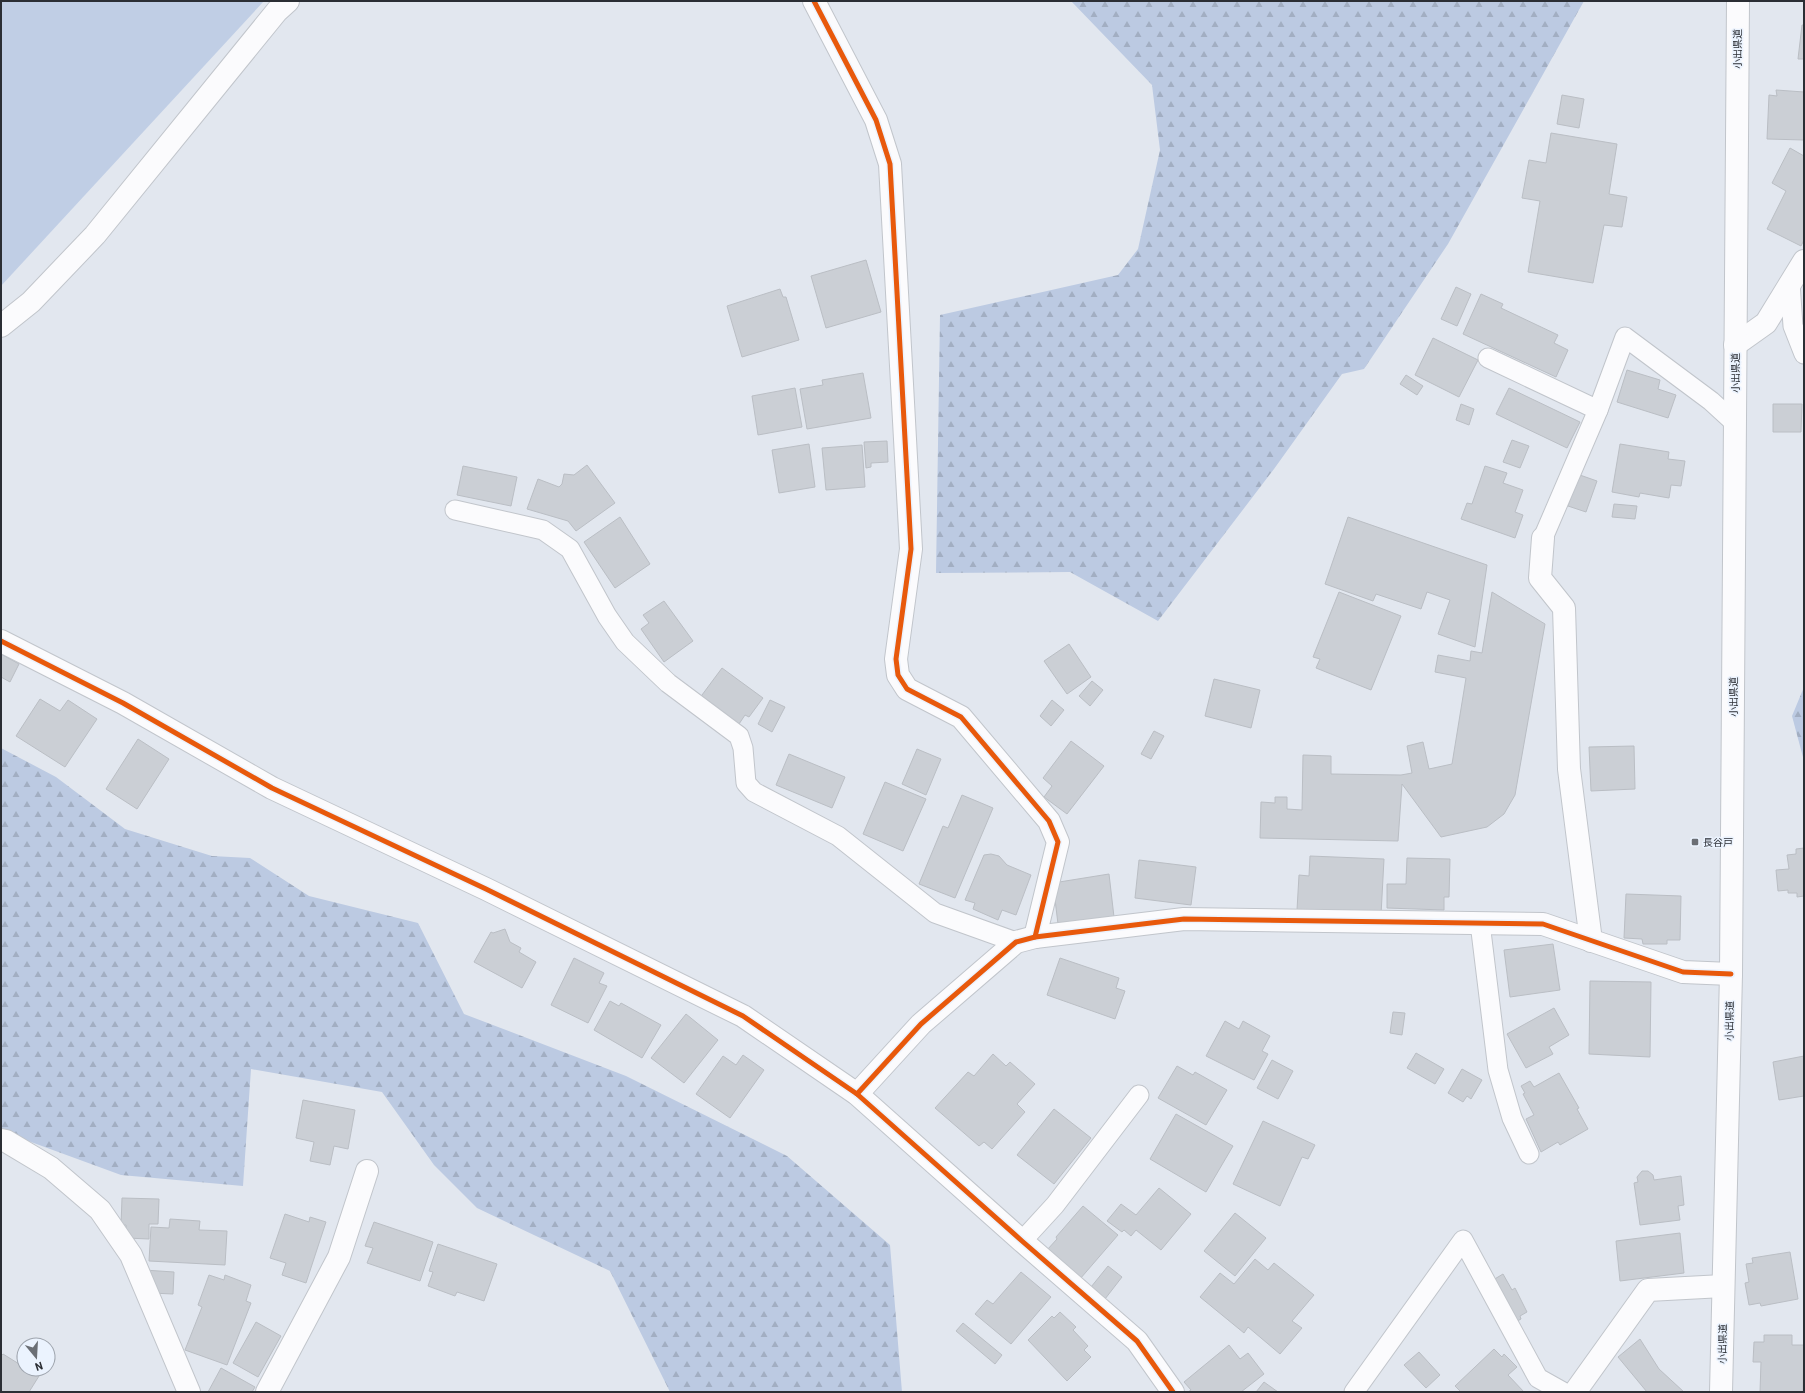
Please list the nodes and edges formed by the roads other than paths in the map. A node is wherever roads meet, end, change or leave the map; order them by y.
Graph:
1 (288, 1) edge
2 (814, 1) edge
3 (1738, 1) edge
4 (1804, 261) edge
5 (1790, 283) junction
6 (1, 326) edge
7 (1735, 345) junction
8 (1804, 354) edge
9 (1488, 358) dead end
10 (1598, 410) junction
11 (1735, 423) junction
12 (455, 510) dead end
13 (1543, 538) joint
14 (1, 641) edge
15 (1480, 923) junction
16 (1026, 940) junction
17 (1591, 941) junction
18 (1730, 974) junction
19 (858, 1094) junction
20 (1139, 1095) dead end
21 (1, 1140) edge
22 (1529, 1154) dead end
23 (367, 1171) dead end
24 (1022, 1241) junction
25 (1723, 1286) junction
26 (1358, 1390) edge
27 (189, 1392) edge
28 (267, 1392) edge
29 (1173, 1392) edge
30 (1563, 1392) edge
31 (1575, 1392) edge
32 (1721, 1392) edge

1 - 6 street
2 - 16 street
3 - 7 street, 小出県道
4 - 5 street
5 - 7 street
5 - 8 lane
7 - 11 street, 小出県道
9 - 10 lane
10 - 11 lane
10 - 13 lane
11 - 18 street, 小出県道
12 - 16 lane
13 - 17 street
14 - 19 street
15 - 16 street
15 - 17 street
15 - 22 lane
16 - 19 street
17 - 18 street
18 - 25 street, 小出県道
19 - 24 street
20 - 24 lane
21 - 27 street
23 - 28 street
24 - 29 street
25 - 31 street
25 - 32 street, 小出県道
26 - 30 lane

